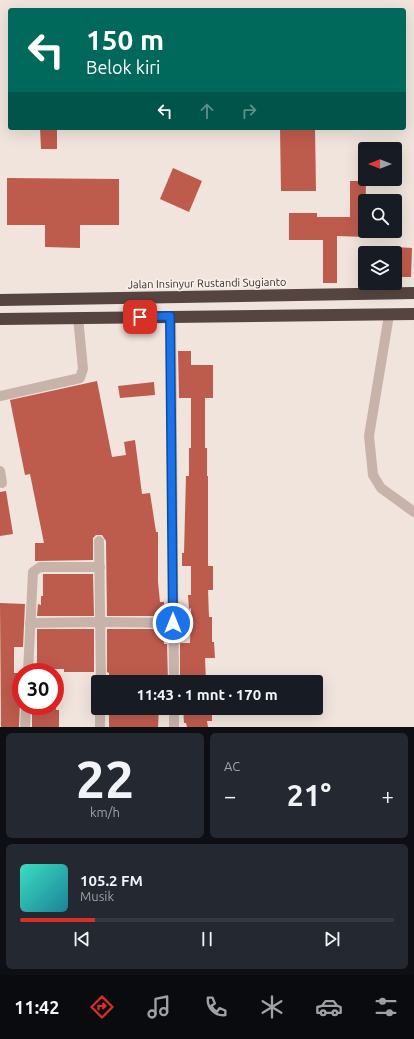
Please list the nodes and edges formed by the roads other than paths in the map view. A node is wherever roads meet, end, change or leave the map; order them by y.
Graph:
1 (414, 293) edge
2 (0, 300) edge
3 (414, 314) edge
4 (389, 315) junction
5 (170, 316) junction
6 (78, 317) junction
7 (0, 319) edge
8 (0, 396) edge
9 (0, 471) edge
10 (2, 483) dead end
11 (414, 512) edge
12 (99, 541) dead end
13 (100, 567) junction
14 (101, 622) junction
15 (30, 623) junction
16 (173, 623) junction
17 (28, 663) edge
18 (100, 675) edge
19 (174, 675) edge
20 (26, 715) edge
21 (100, 715) edge
22 (174, 715) edge
23 (25, 727) edge
24 (100, 727) edge
25 (174, 727) edge

1 - 2 highway, Jalan Insinyur Rustandi Sugianto
3 - 4 highway
4 - 5 highway
4 - 11 street
5 - 6 highway
5 - 16 street
6 - 7 highway
6 - 8 street
9 - 10 street
12 - 13 street
13 - 14 street
13 - 15 street
14 - 15 street
14 - 16 street
14 - 18 street
15 - 17 street
16 - 19 street
20 - 23 street
21 - 24 street
22 - 25 street

